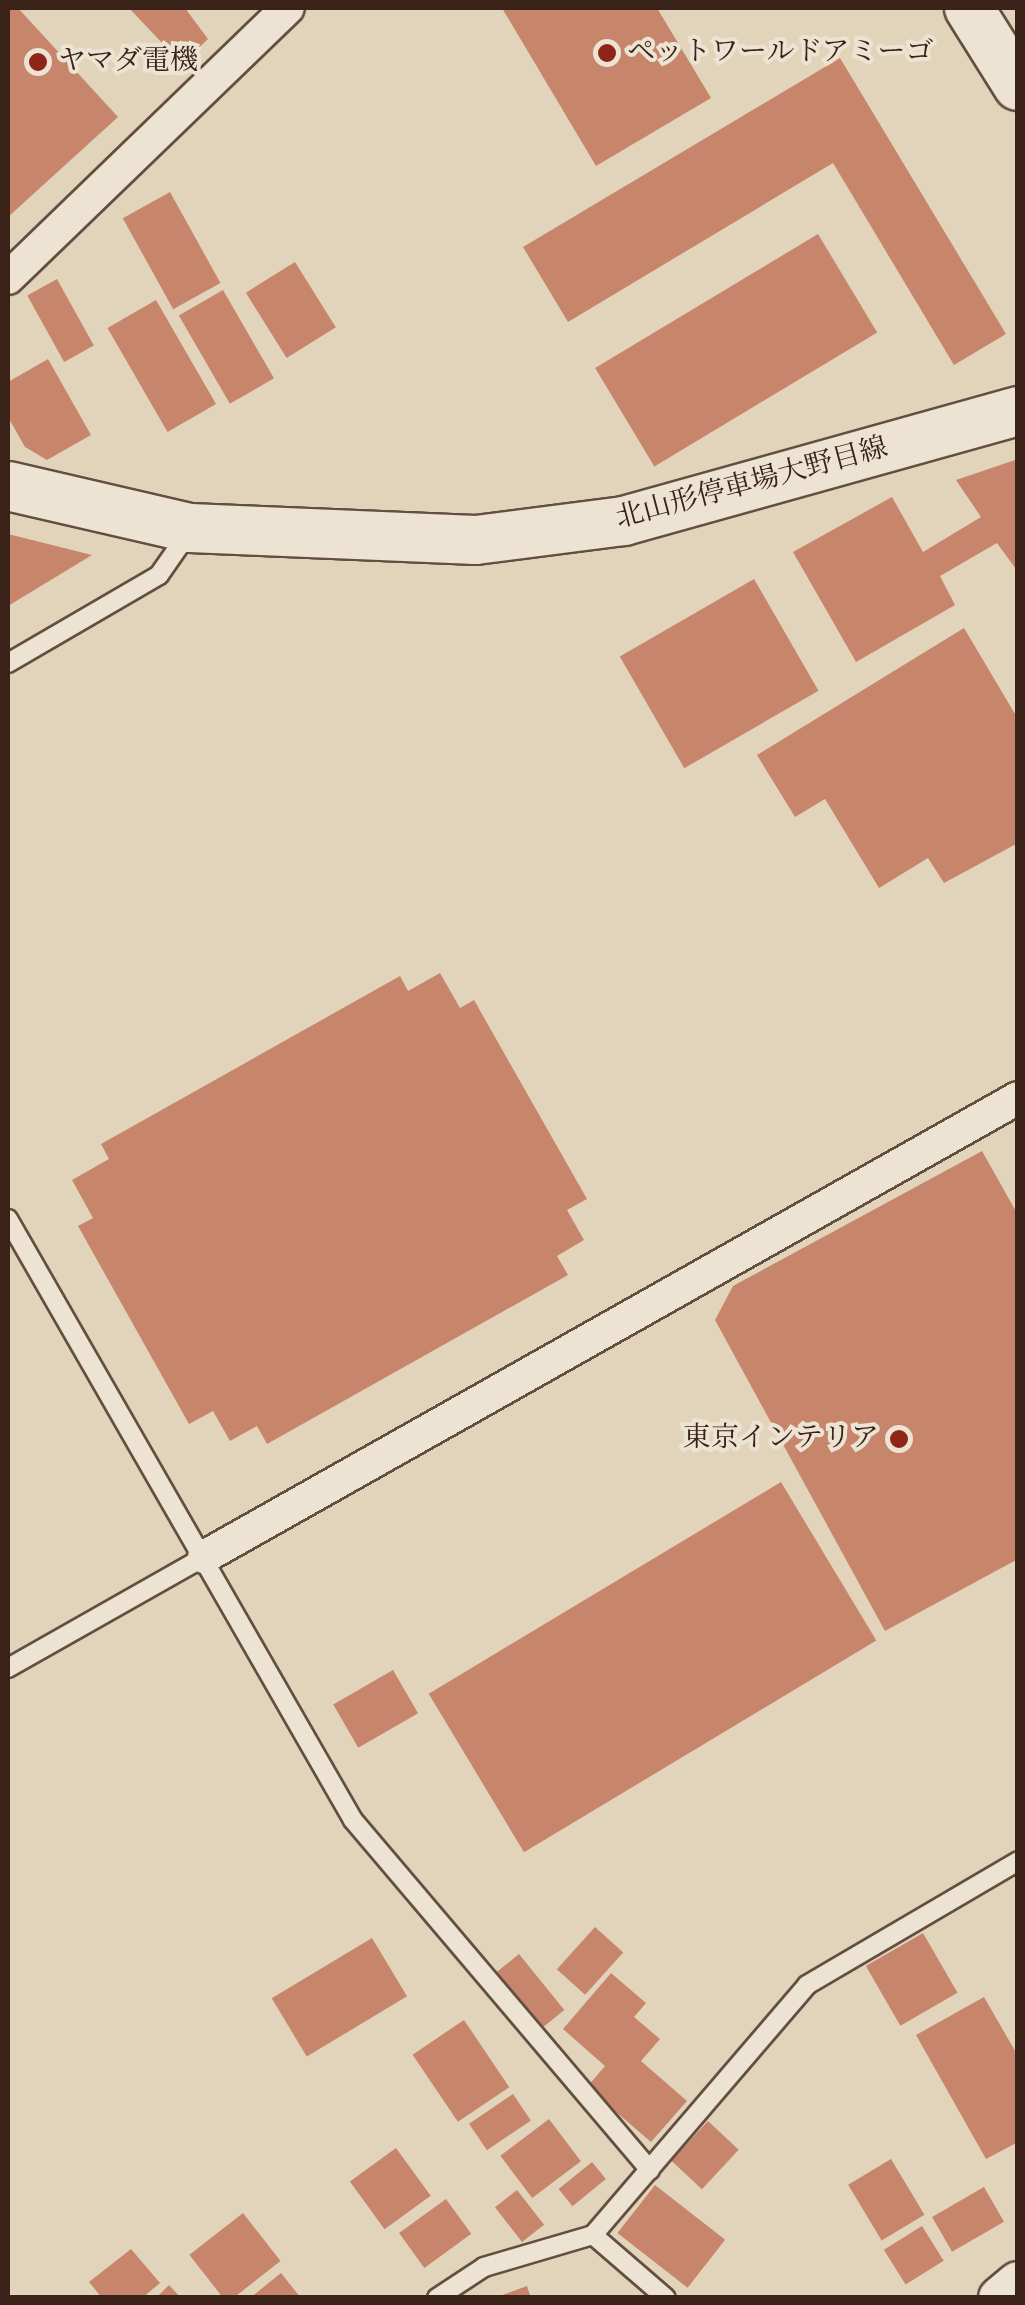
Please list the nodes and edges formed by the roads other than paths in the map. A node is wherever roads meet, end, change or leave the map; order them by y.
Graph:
1 (288, 8) edge
2 (969, 8) edge
3 (1018, 86) edge
4 (8, 278) edge
5 (1018, 411) edge
6 (8, 486) edge
7 (190, 528) junction
8 (8, 663) edge
9 (1018, 1098) edge
10 (8, 1219) edge
11 (204, 1557) junction
12 (8, 1668) edge
13 (1018, 1862) edge
14 (650, 2170) junction
15 (593, 2235) junction
16 (1018, 2283) edge
17 (437, 2298) edge
18 (666, 2298) edge
19 (1000, 2298) edge

1 - 4 street
2 - 3 main road
5 - 7 main road, 北山形停車場大野目線
6 - 7 main road, 北山形停車場大野目線
7 - 8 lane
9 - 11 street
10 - 11 lane
11 - 12 lane
11 - 14 lane
13 - 14 lane
14 - 15 lane
15 - 17 lane
15 - 18 lane
16 - 19 street

